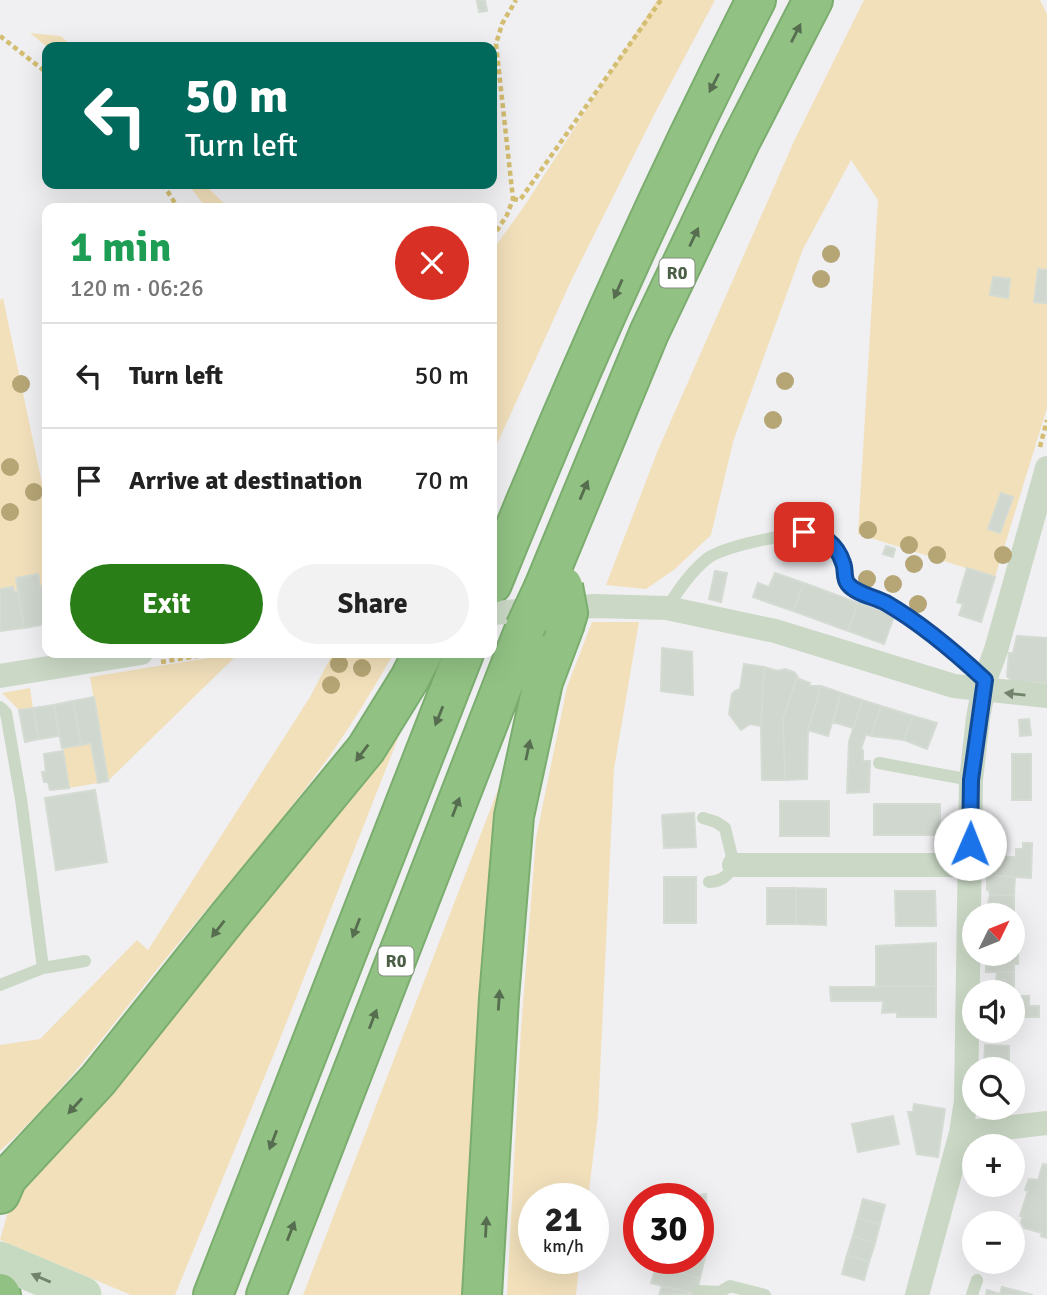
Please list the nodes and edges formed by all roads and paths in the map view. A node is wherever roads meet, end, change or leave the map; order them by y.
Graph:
1 (516, 0) edge
2 (661, 0) edge
3 (756, 0) edge
4 (813, 0) edge
5 (0, 36) edge
6 (497, 42) edge
7 (497, 53) edge
8 (42, 69) edge
9 (513, 199) junction
10 (497, 230) edge
11 (1047, 468) edge
12 (534, 478) junction
13 (497, 519) edge
14 (497, 571) edge
15 (555, 576) junction
16 (667, 608) junction
17 (509, 620) edge
18 (497, 653) edge
19 (110, 658) edge
20 (420, 658) edge
21 (462, 658) edge
22 (495, 658) edge
23 (0, 676) edge
24 (983, 685) junction
25 (1047, 696) edge
26 (0, 708) edge
27 (879, 763) dead end
28 (971, 780) junction
29 (704, 818) dead end
30 (734, 865) junction
31 (969, 865) junction
32 (709, 882) dead end
33 (85, 961) dead end
34 (43, 968) junction
35 (0, 985) edge
36 (1047, 1123) edge
37 (961, 1133) junction
38 (32, 1149) junction
39 (0, 1169) edge
40 (0, 1194) edge
41 (0, 1260) edge
42 (977, 1280) dead end
43 (698, 1291) dead end
44 (83, 1295) edge
45 (213, 1295) edge
46 (266, 1295) edge
47 (482, 1295) edge
48 (765, 1295) edge
49 (917, 1295) edge
50 (972, 1295) edge

1 - 6 path
2 - 9 path
3 -> 12 highway, R0
15 -> 4 highway, R0
5 - 8 path
7 - 9 path
9 - 10 path
11 - 24 street
12 - 13 highway
12 - 14 highway, R0
15 - 17 highway, R0, bridge
47 -> 15 highway, bridge
16 - 17 street
16 - 24 street
16 - 24 lane
18 -> 17 highway, R0
19 - 23 street
20 -> 38 highway
21 -> 45 highway, R0
46 -> 22 highway, R0
25 -> 24 street
24 - 28 street
26 - 34 lane
27 - 28 lane
28 - 31 street
29 - 30 lane
30 - 31 street
30 - 32 lane
31 - 37 street
33 - 34 lane
34 - 35 lane
36 - 37 street
37 - 49 street
38 - 39 highway
38 - 40 highway
44 -> 41 main road
42 - 50 lane
43 - 48 lane

